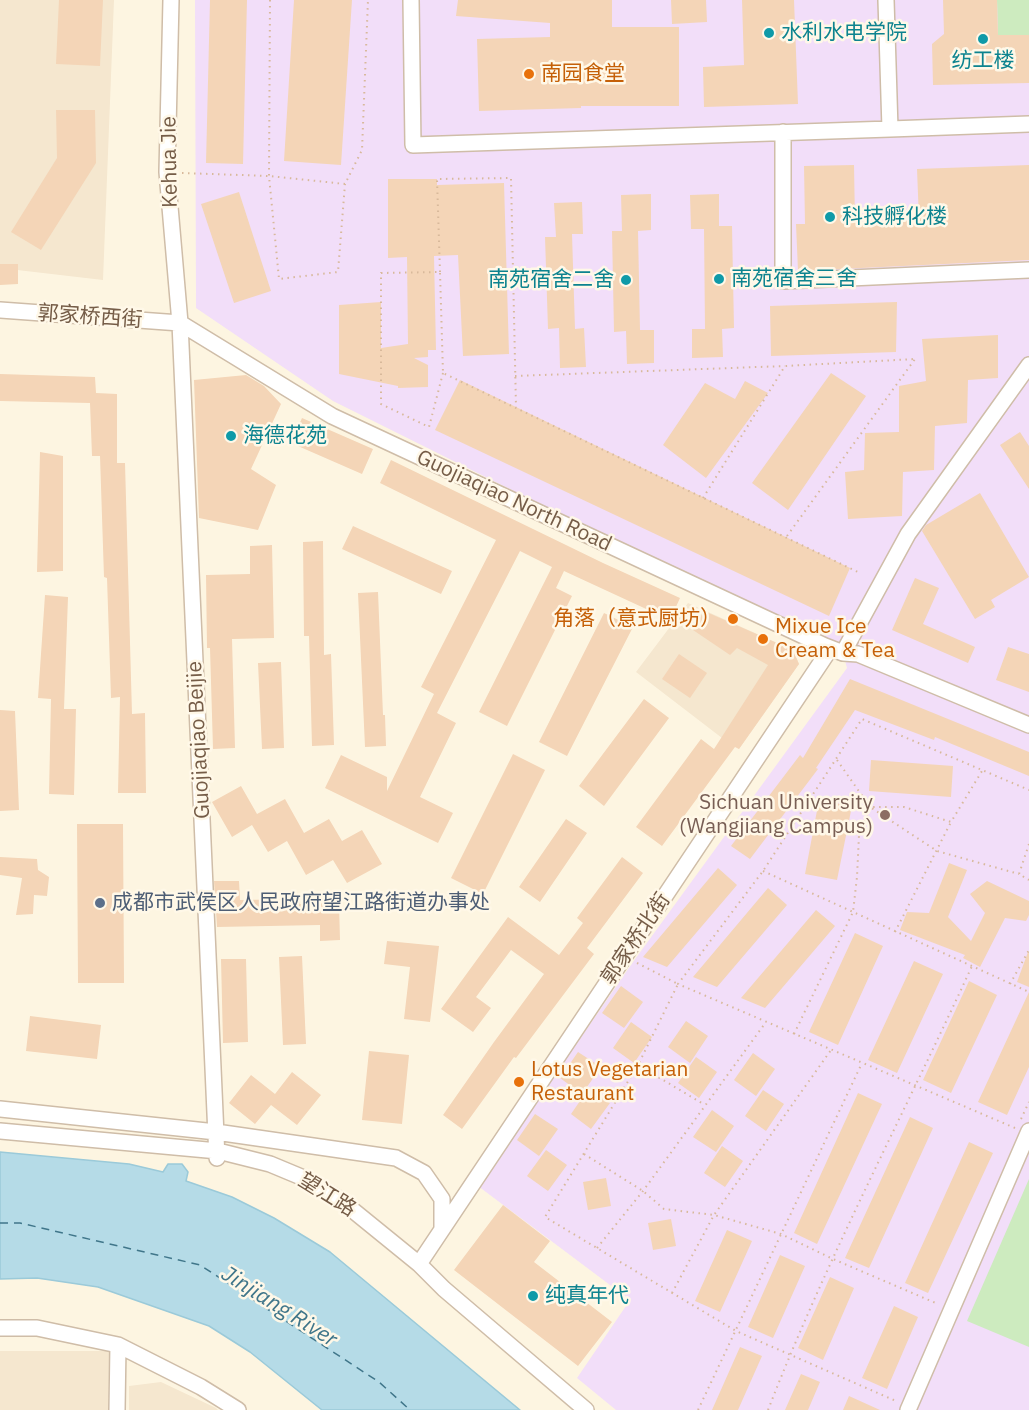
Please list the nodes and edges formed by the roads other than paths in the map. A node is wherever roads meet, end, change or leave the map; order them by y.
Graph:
1 (171, 0) edge
2 (411, 0) edge
3 (886, 0) edge
4 (1029, 124) edge
5 (890, 129) junction
6 (783, 132) junction
7 (1029, 270) edge
8 (0, 310) edge
9 (180, 323) junction
10 (1029, 365) edge
11 (844, 652) junction
12 (1029, 725) edge
13 (0, 1109) edge
14 (1022, 1130) edge
15 (0, 1131) edge
16 (216, 1132) junction
17 (217, 1154) junction
18 (442, 1229) junction
19 (419, 1264) junction
20 (0, 1328) edge
21 (118, 1346) junction
22 (904, 1406) edge
23 (117, 1410) edge
24 (238, 1410) edge
25 (586, 1410) edge

1 - 9 street, Kehua Jie
2 - 6 street
3 - 5 street
4 - 5 street
5 - 6 street
6 - 7 street
8 - 9 street, 郭家桥西街
9 - 11 street, Guojiaqiao North Road
9 - 16 street, Guojiaqiao Beijie
10 - 11 street, 郭家桥北街
11 - 12 street, Guojiaqiao North Road
11 - 18 street, 郭家桥北街
13 - 16 street, 望江路
14 - 22 street
15 - 17 street, 望江路
16 - 17 street, Guojiaqiao Beijie
16 - 18 street, 望江路
17 - 19 street, 望江路
18 - 19 street, 郭家桥北街
19 - 25 street, 望江路
20 - 21 street
21 - 23 street
21 - 24 street

